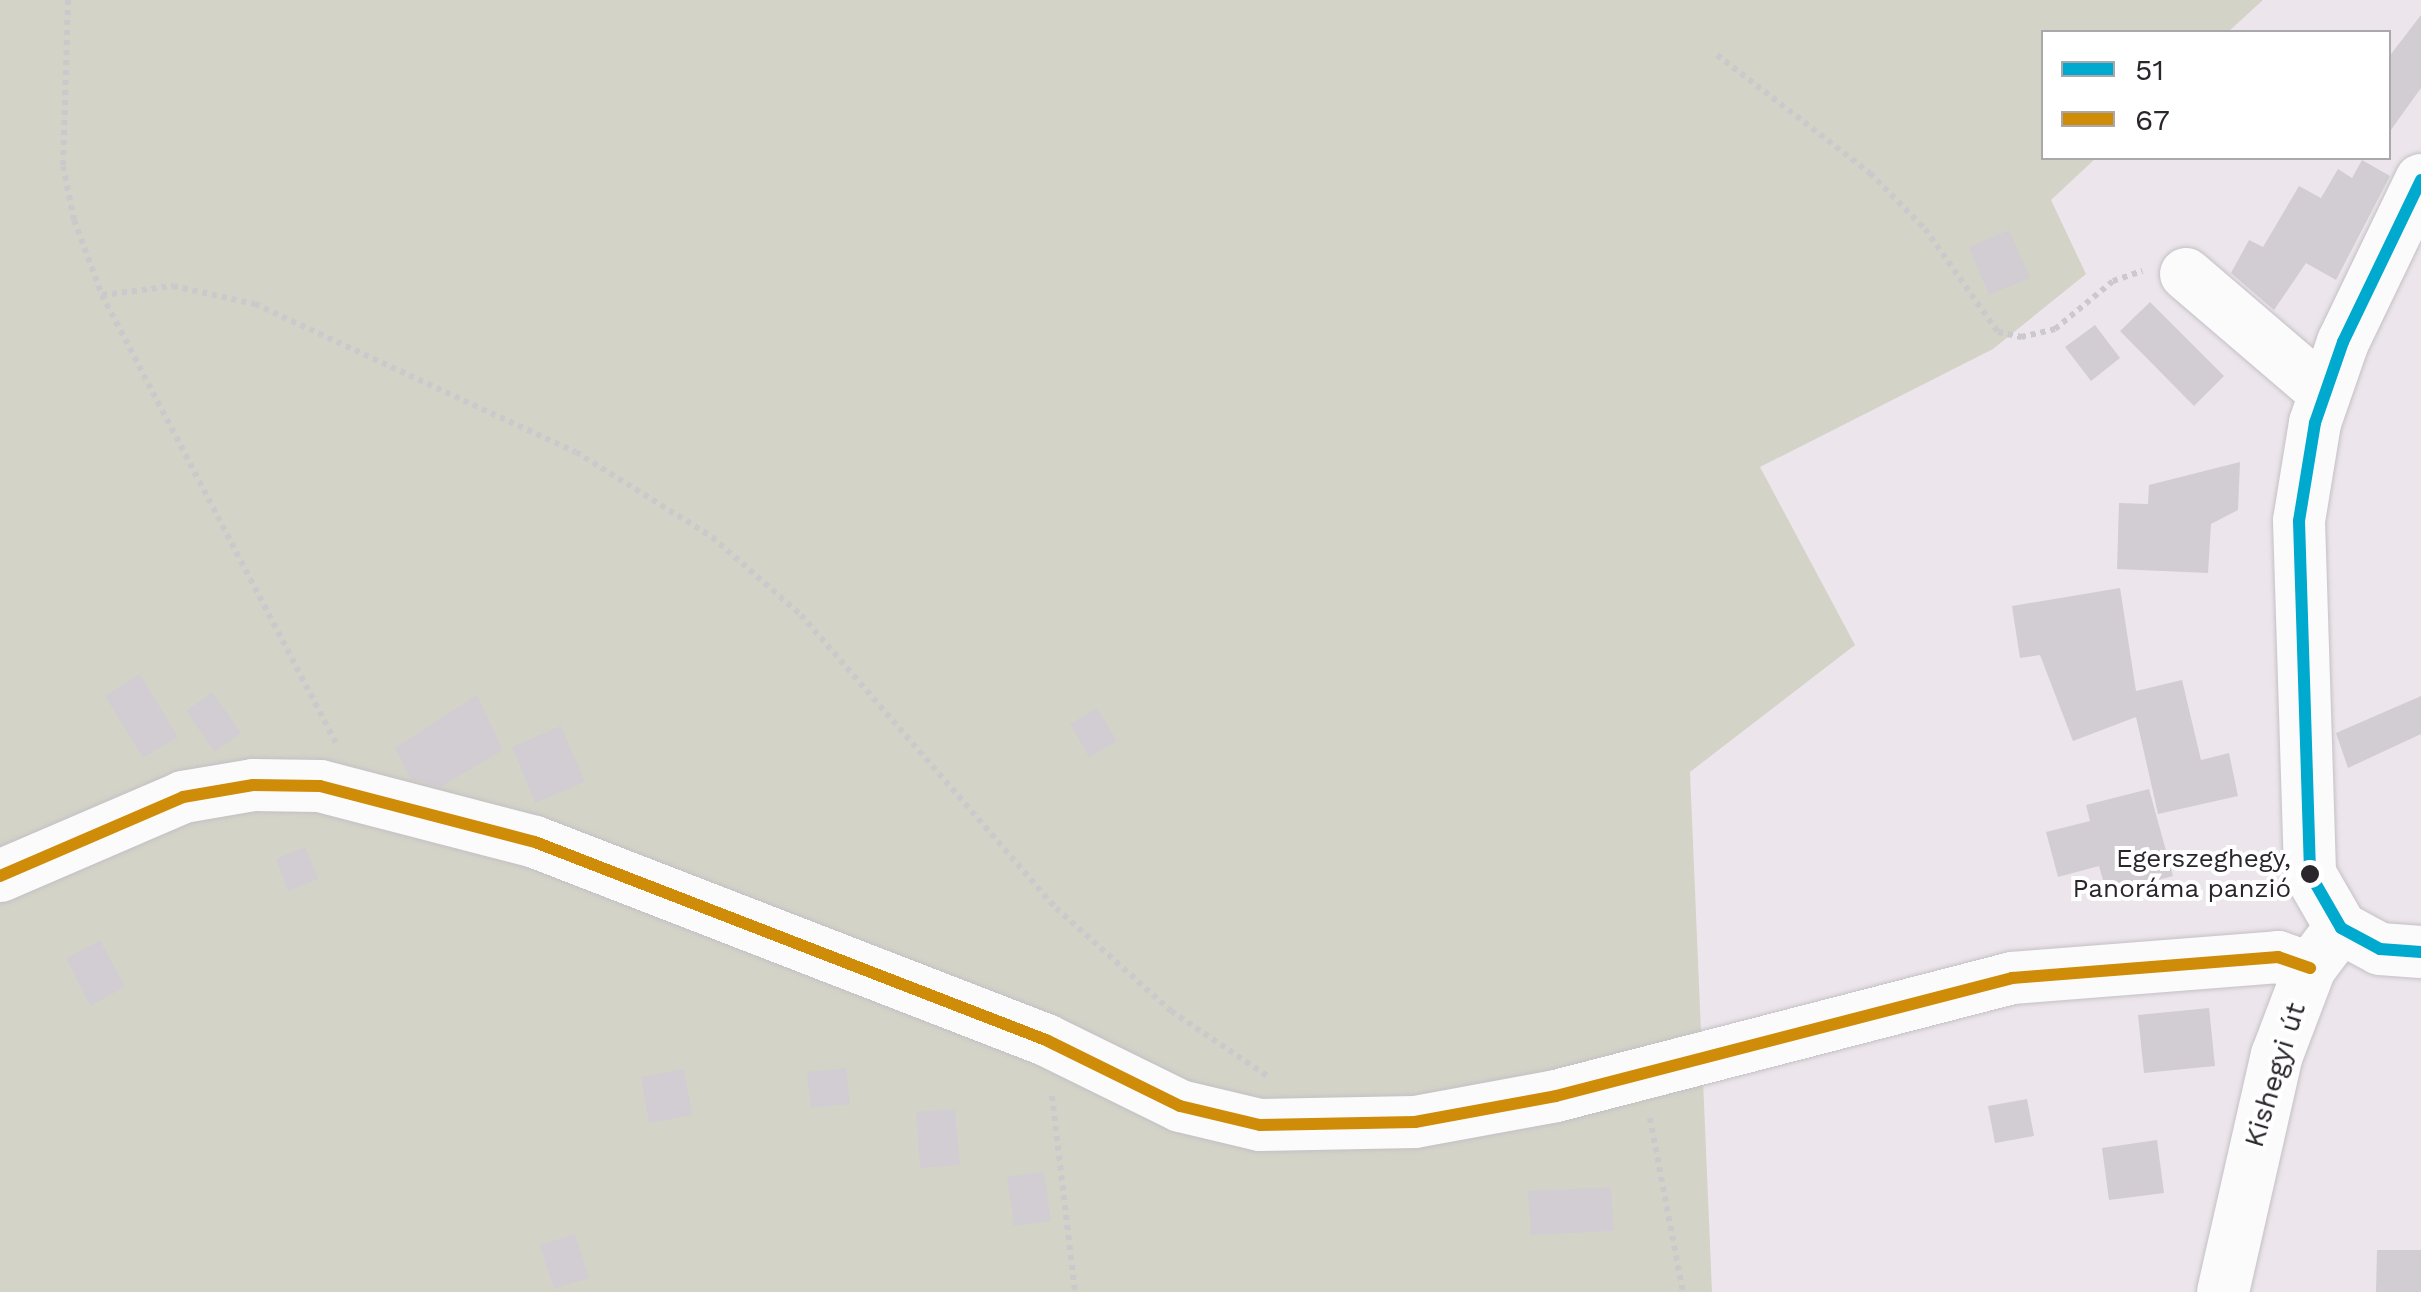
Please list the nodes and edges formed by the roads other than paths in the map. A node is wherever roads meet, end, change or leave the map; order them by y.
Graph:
1 (2421, 180) edge
2 (2186, 274) road end
3 (2326, 393) junction
4 (0, 876) edge
5 (2340, 928) junction
6 (2421, 952) edge
7 (2310, 968) junction
8 (2222, 1292) edge

1 - 3 street
2 - 3 street
3 - 5 street
4 - 7 street
5 - 6 street
5 - 7 street, Kishegyi út
7 - 8 street, Kishegyi út

